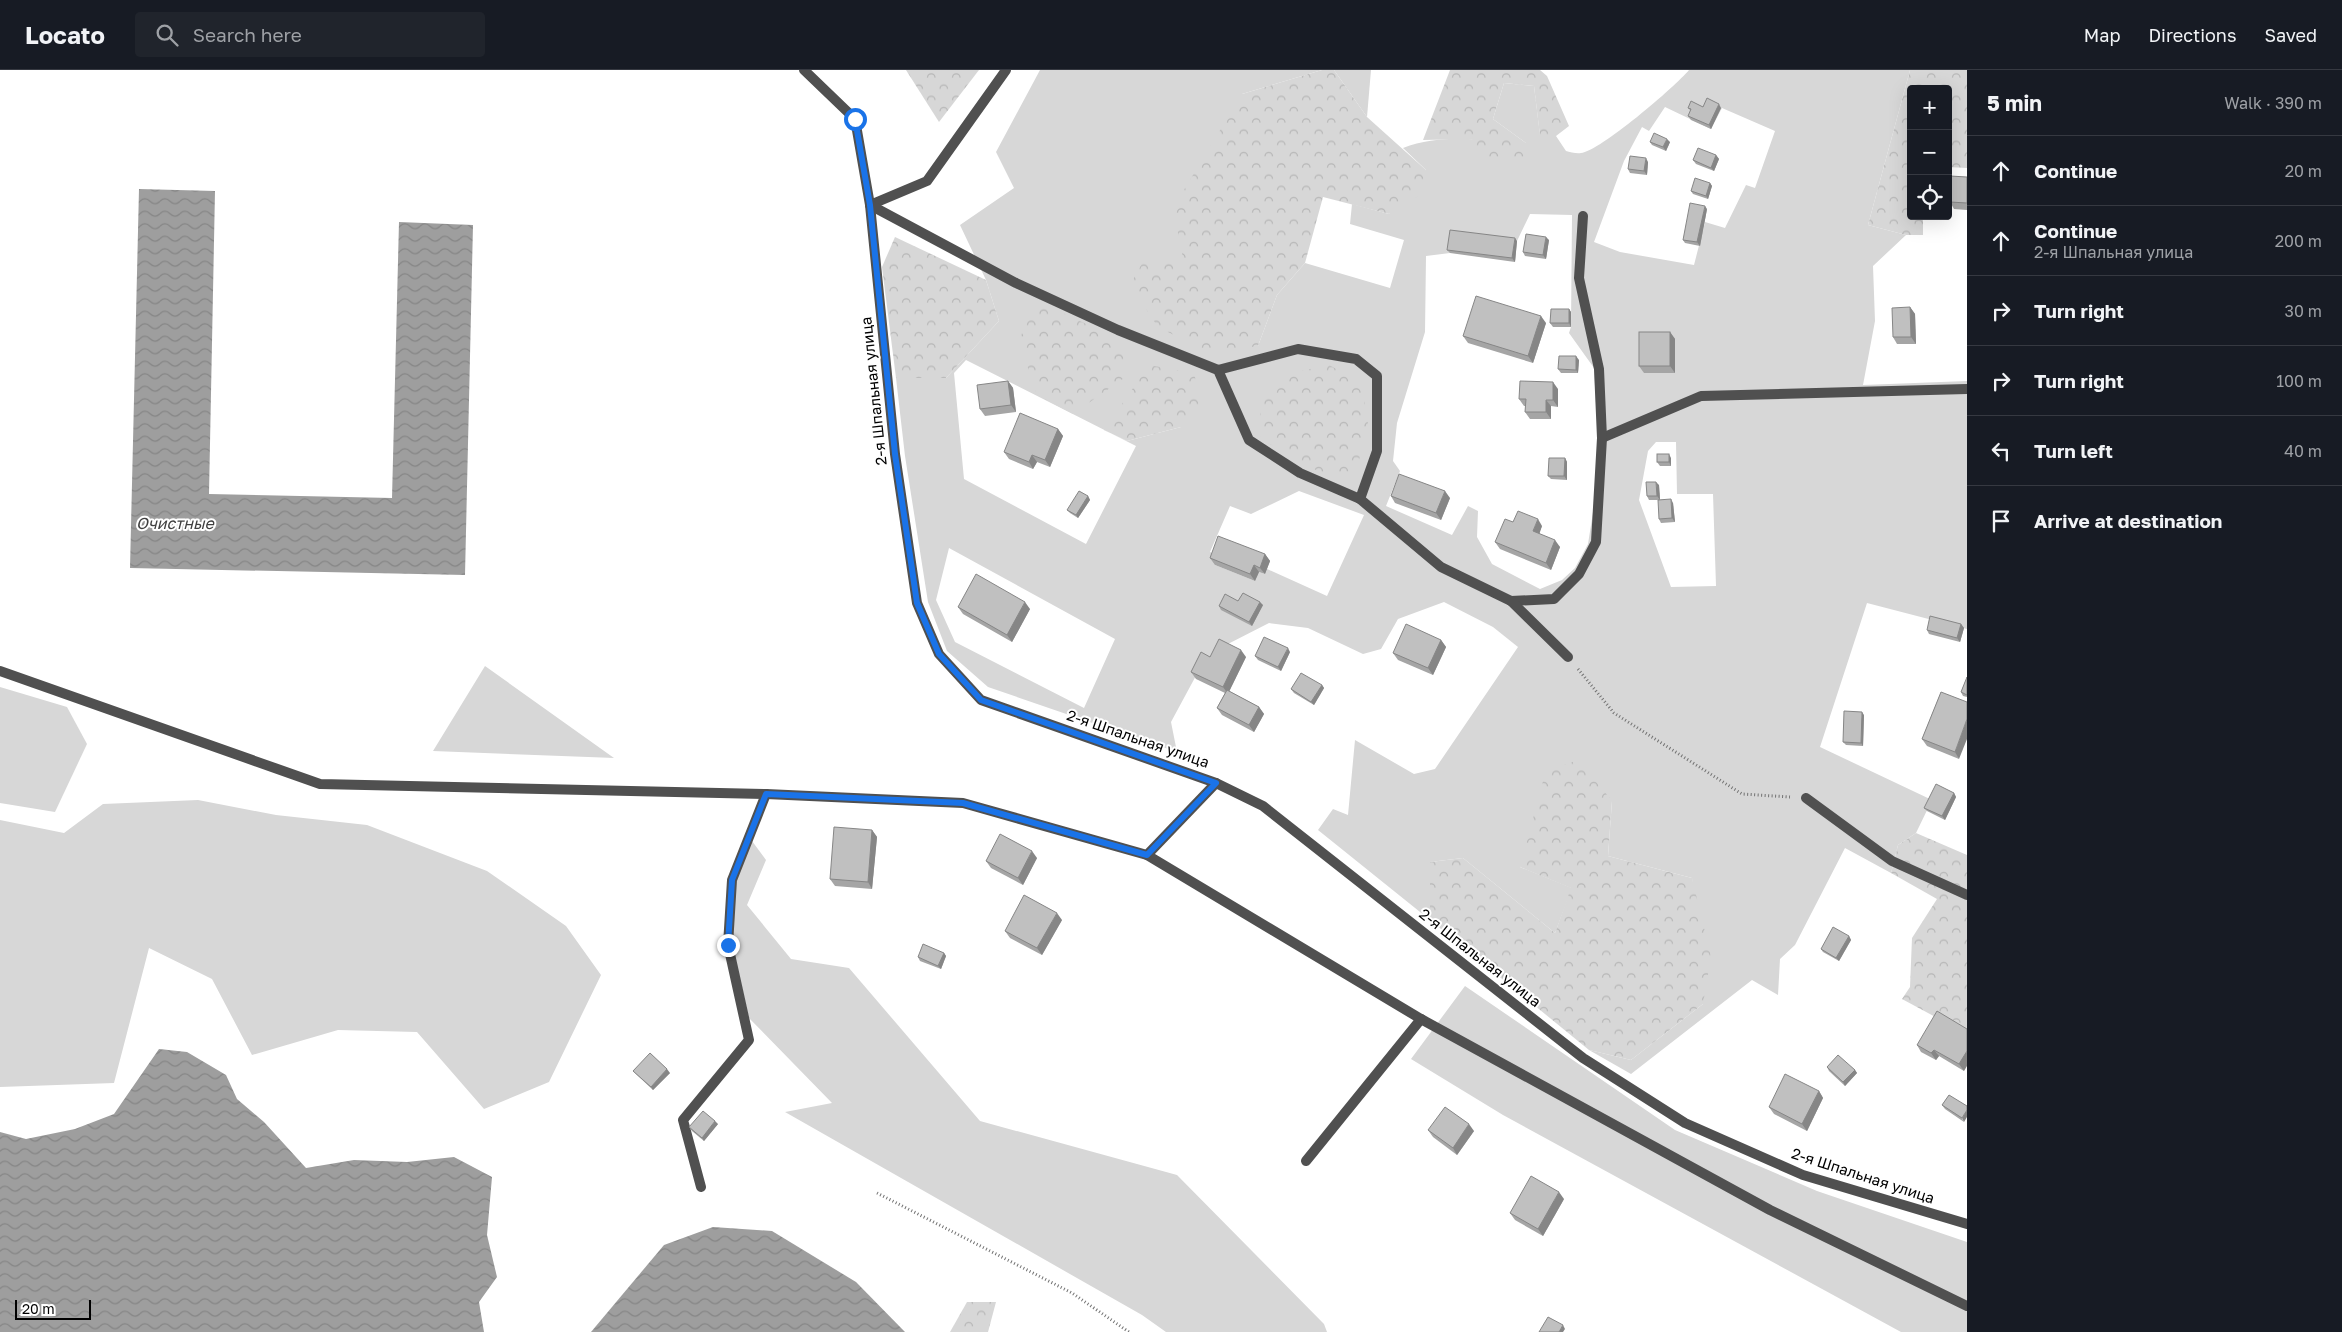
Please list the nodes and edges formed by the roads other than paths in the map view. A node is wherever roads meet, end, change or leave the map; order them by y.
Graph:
1 (804, 70) edge
2 (1006, 70) edge
3 (870, 205) junction
4 (1583, 216) dead end
5 (1218, 370) junction
6 (1967, 389) edge
7 (1602, 438) junction
8 (1360, 499) junction
9 (1511, 601) junction
10 (1568, 657) road end
11 (0, 671) edge
12 (1216, 783) junction
13 (766, 794) junction
14 (1806, 798) road end
15 (1147, 855) junction
16 (1967, 895) edge
17 (1421, 1019) junction
18 (1306, 1161) dead end
19 (701, 1187) dead end
20 (1967, 1224) edge
21 (1967, 1306) edge

1 - 3 street, 2-я Шпальная улица
2 - 3 street
3 - 5 street
3 - 12 street, 2-я Шпальная улица
4 - 7 street
5 - 8 street
5 - 8 street
6 - 7 street
7 - 9 street
8 - 9 street
9 - 10 street
11 - 13 street
12 - 15 street
12 - 20 street, 2-я Шпальная улица
13 - 15 street
13 - 19 street
14 - 16 street
15 - 17 street
17 - 18 street
17 - 21 street

